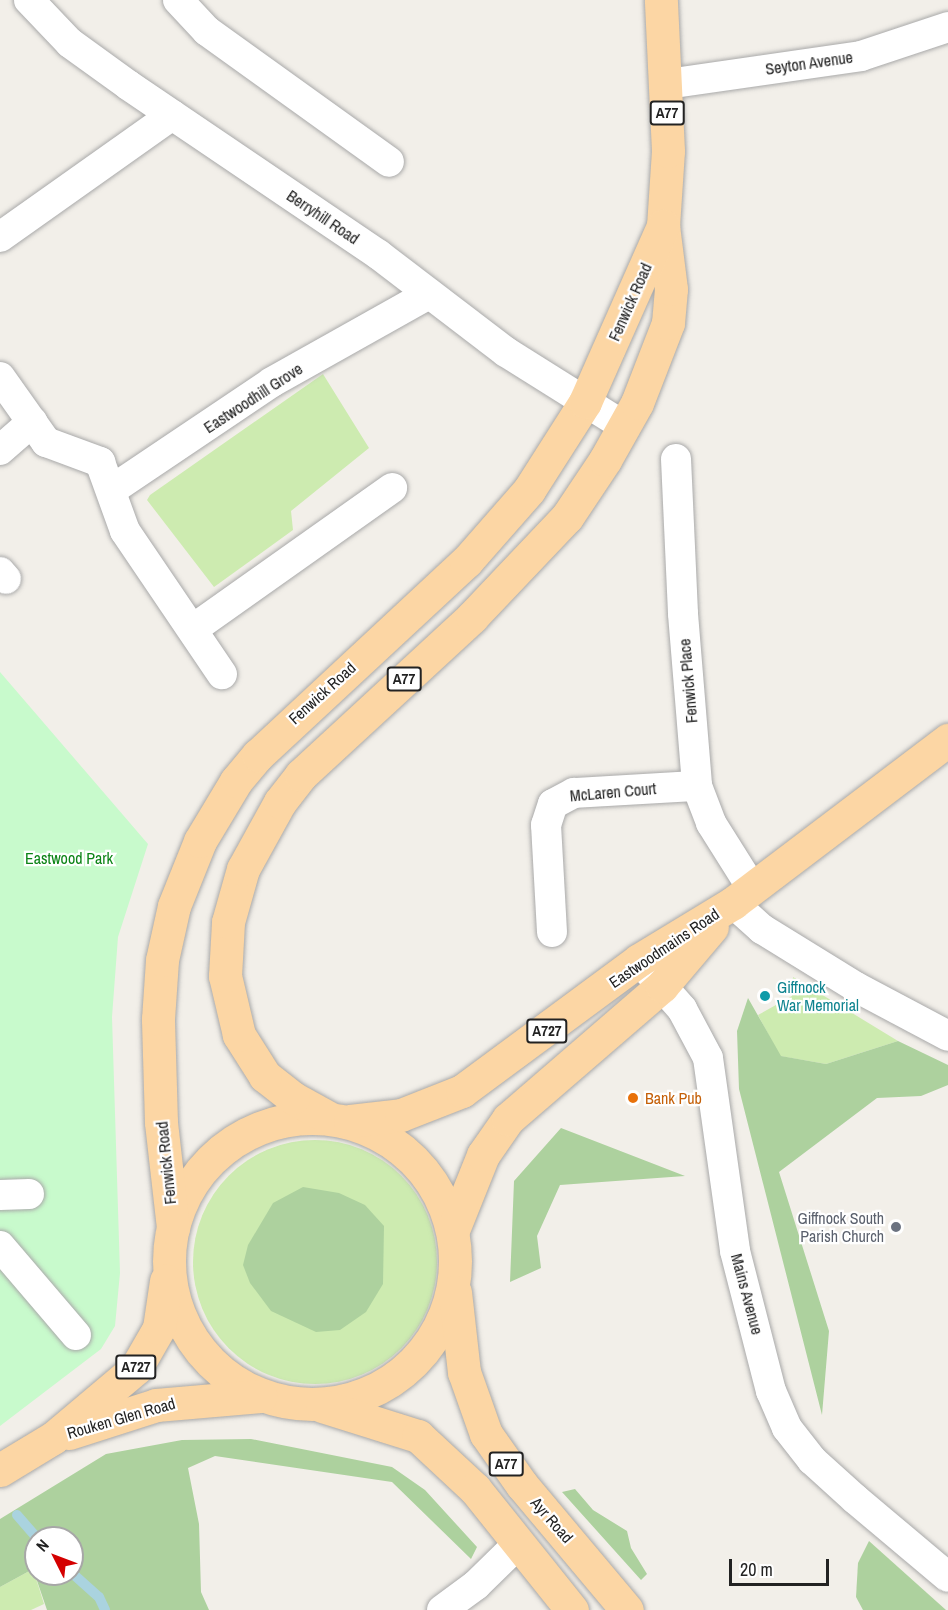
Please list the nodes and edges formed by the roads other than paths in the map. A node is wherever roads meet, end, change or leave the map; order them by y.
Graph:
1 (29, 0) edge
2 (178, 0) edge
3 (661, 0) edge
4 (948, 27) edge
5 (667, 84) junction
6 (172, 115) junction
7 (389, 162) dead end
8 (663, 226) junction
9 (0, 237) edge
10 (429, 294) junction
11 (0, 377) edge
12 (585, 402) junction
13 (32, 422) junction
14 (624, 426) junction
15 (0, 450) edge
16 (676, 459) dead end
17 (392, 488) dead end
18 (113, 489) junction
19 (193, 629) junction
20 (222, 674) dead end
21 (948, 740) edge
22 (697, 786) junction
23 (742, 896) junction
24 (552, 932) dead end
25 (639, 960) junction
26 (662, 986) junction
27 (948, 1036) edge
28 (337, 1120) junction
29 (173, 1228) junction
30 (453, 1230) junction
31 (0, 1246) edge
32 (169, 1265) junction
33 (454, 1284) junction
34 (76, 1335) dead end
35 (262, 1396) junction
36 (315, 1404) junction
37 (53, 1438) junction
38 (0, 1470) edge
39 (519, 1543) junction
40 (948, 1577) edge
41 (442, 1610) edge
42 (573, 1610) edge
43 (627, 1610) edge

1 - 6 street, Berryhill Road
2 - 7 street
3 - 5 main road, Fenwick Road / A77
4 - 5 street, Seyton Avenue
5 - 8 main road, Fenwick Road / A77
6 - 9 street
6 - 10 street, Berryhill Road
8 - 12 main road, Fenwick Road / A77
8 - 14 main road, Fenwick Road / A77
10 - 12 street, Berryhill Road
10 - 18 street, Eastwoodhill Grove
11 - 13 street
12 - 14 street, Berryhill Road
12 - 29 main road, Fenwick Road / A77
13 - 15 street
13 - 18 street
14 - 28 main road, Fenwick Road / A77
16 - 22 street, Fenwick Place
17 - 19 street
18 - 19 street
19 - 20 street
21 - 23 main road, Eastwoodmains Road / A727
22 - 23 street, Fenwick Place
22 - 24 street, McLaren Court
23 - 25 main road, Eastwoodmains Road / A727
23 - 26 main road, Eastwoodmains Road / A727
23 - 27 street, Fenwick Place
25 - 26 street, Mains Avenue
25 - 28 main road, Eastwoodmains Road / A727
26 - 30 main road, Eastwoodmains Road / A727
26 - 40 street, Mains Avenue
28 - 29 main road, Eastwoodmains Road
28 - 30 main road, Fenwick Road
29 - 32 main road
30 - 33 main road
31 - 34 street
32 - 35 main road
32 - 37 main road, Rouken Glen Road / A727
33 - 36 main road
33 - 43 main road, Ayr Road / A77
35 - 36 main road
35 - 37 main road, Rouken Glen Road / A727
36 - 39 main road, A77
37 - 38 main road, Rouken Glen Road / A727
39 - 41 street
39 - 42 main road, A77

